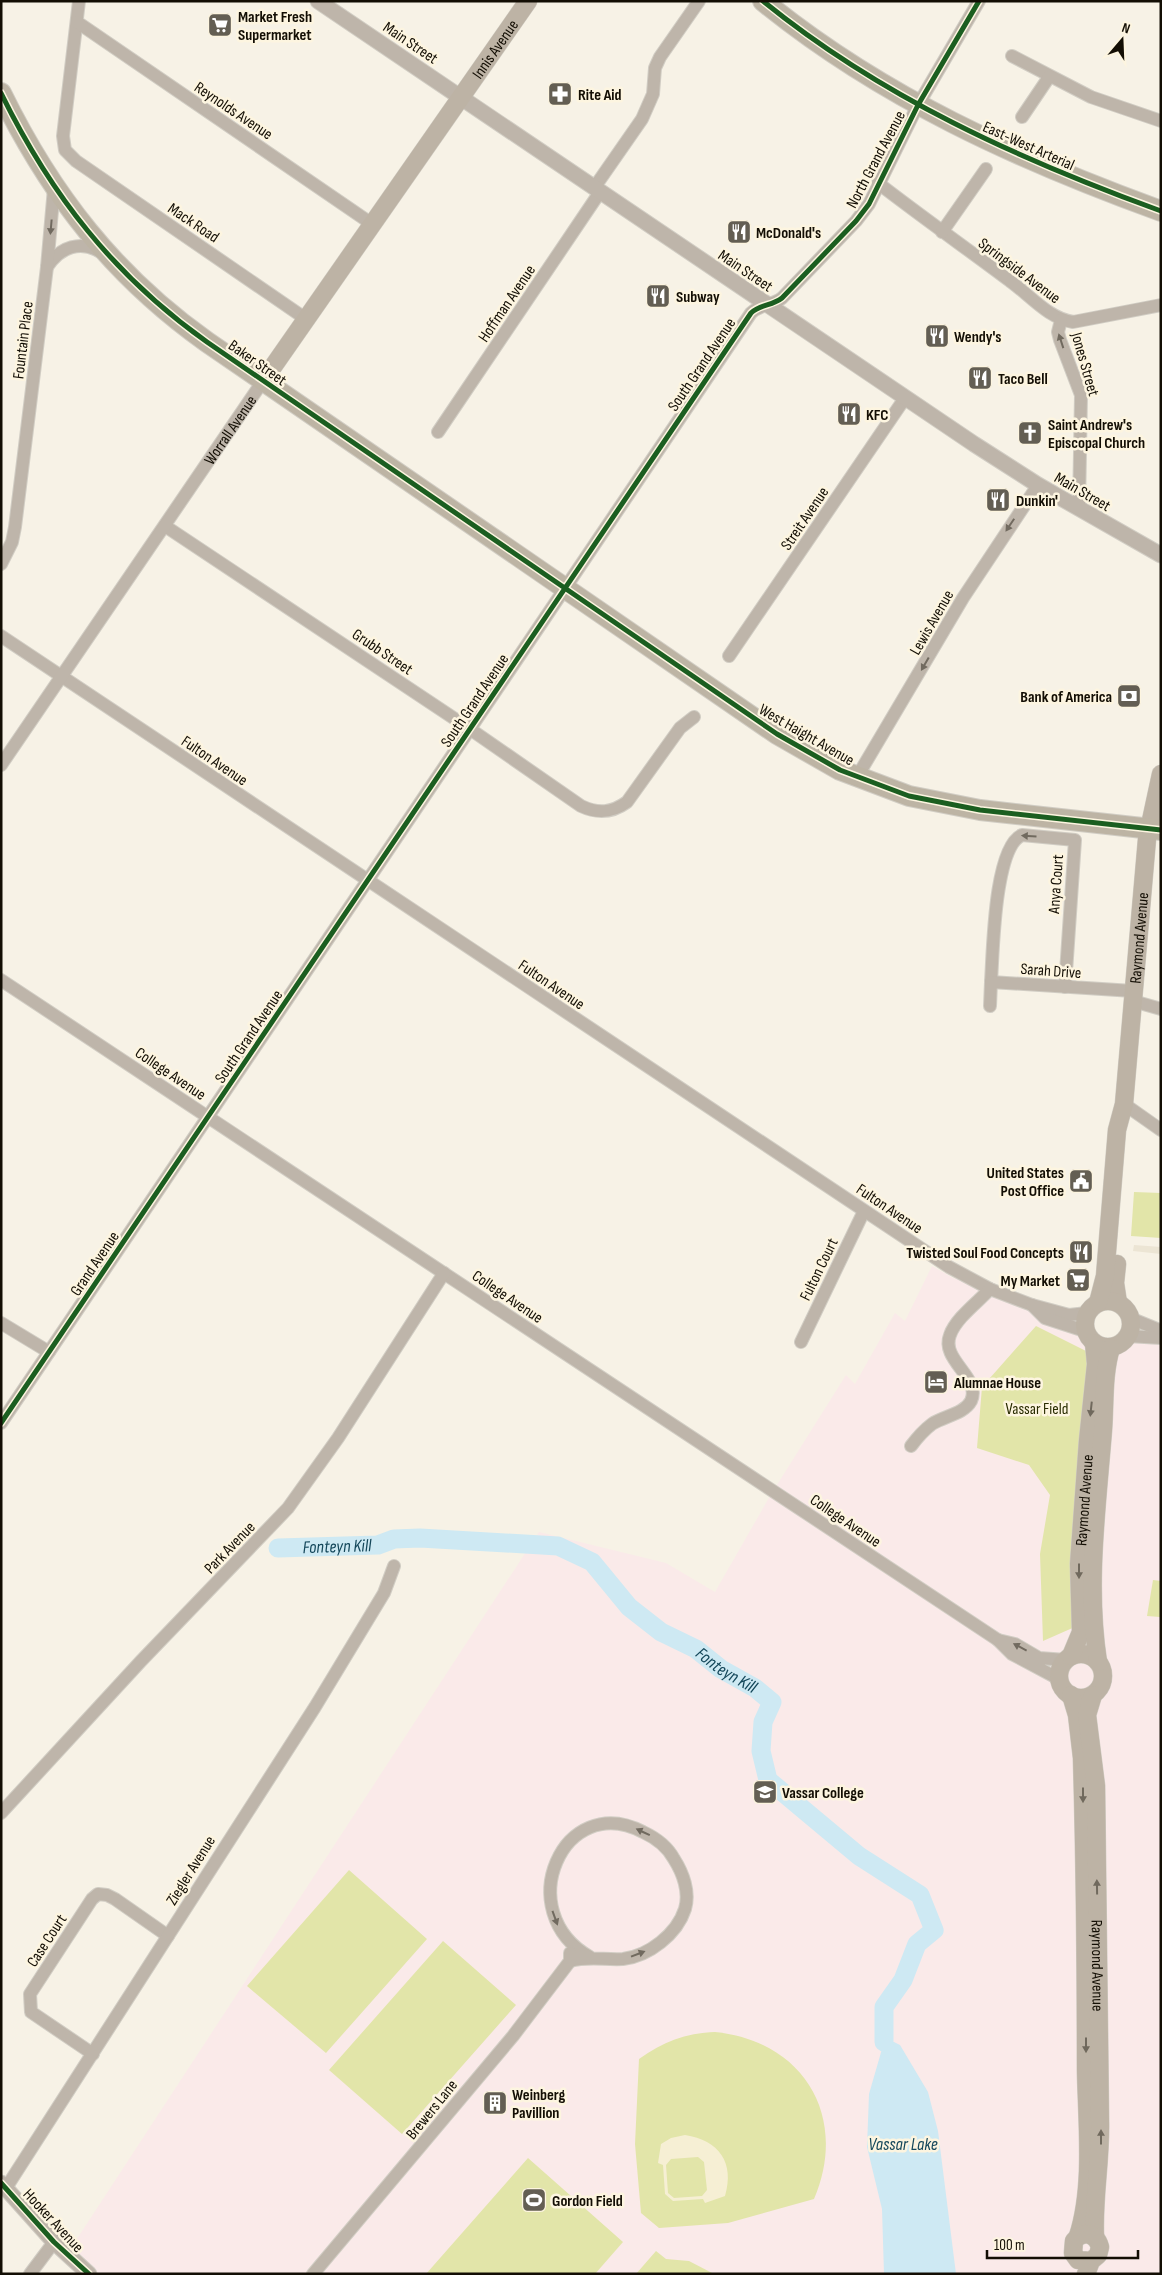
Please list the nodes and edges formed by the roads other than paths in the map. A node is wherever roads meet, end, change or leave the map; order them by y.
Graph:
1 (79, 1) edge
2 (528, 1) edge
3 (699, 1) edge
4 (763, 1) edge
5 (979, 1) edge
6 (323, 2) edge
7 (77, 22) junction
8 (1012, 56) dead end
9 (1049, 77) junction
10 (461, 96) junction
11 (4, 100) edge
12 (918, 105) junction
13 (1022, 117) dead end
14 (1161, 121) edge
15 (986, 169) dead end
16 (878, 183) junction
17 (54, 188) junction
18 (597, 190) junction
19 (1161, 210) edge
20 (372, 224) junction
21 (942, 232) junction
22 (111, 259) junction
23 (47, 267) junction
24 (1161, 305) edge
25 (768, 306) junction
26 (306, 319) junction
27 (1061, 320) junction
28 (263, 381) junction
29 (905, 398) junction
30 (438, 432) dead end
31 (1038, 485) junction
32 (1079, 508) junction
33 (165, 526) junction
34 (1161, 555) edge
35 (1, 564) edge
36 (564, 588) junction
37 (1, 636) edge
38 (729, 656) dead end
39 (61, 678) junction
40 (694, 717) dead end
41 (470, 728) junction
42 (1, 765) edge
43 (1161, 774) edge
44 (857, 777) junction
45 (1155, 829) edge
46 (367, 881) junction
47 (1, 980) edge
48 (991, 982) junction
49 (1064, 988) junction
50 (1133, 996) junction
51 (990, 1006) dead end
52 (1161, 1010) edge
53 (1124, 1104) junction
54 (208, 1117) junction
55 (1161, 1130) edge
56 (864, 1211) junction
57 (444, 1273) junction
58 (990, 1289) junction
59 (1118, 1303) junction
60 (1032, 1305) junction
61 (1092, 1308) junction
62 (1130, 1318) junction
63 (1, 1323) edge
64 (1161, 1334) edge
65 (1128, 1336) junction
66 (1089, 1337) junction
67 (1161, 1338) edge
68 (801, 1342) dead end
69 (1111, 1348) junction
70 (49, 1352) junction
71 (1, 1423) edge
72 (911, 1446) dead end
73 (394, 1566) dead end
74 (998, 1640) junction
75 (1069, 1658) junction
76 (1098, 1662) junction
77 (1059, 1679) junction
78 (1093, 1695) junction
79 (1070, 1696) junction
80 (1, 1813) edge
81 (168, 1936) junction
82 (568, 1942) junction
83 (590, 1957) junction
84 (570, 1961) junction
85 (93, 2054) junction
86 (4, 2186) edge
87 (1086, 2237) junction
88 (54, 2242) junction
89 (1082, 2266) edge
90 (30, 2274) edge
91 (88, 2274) edge
92 (313, 2274) edge

1 - 7 street
2 - 10 main road, Innis Avenue
3 - 18 street, Hoffman Avenue
4 - 12 highway, East-West Arterial
5 - 12 street, North Grand Avenue
6 - 10 street, Main Street
7 - 20 street, Reynolds Avenue
7 - 26 street, Mack Road
8 - 9 street
9 - 13 street
9 - 14 street
10 - 18 street, Main Street
10 - 20 main road, Worrall Avenue
11 - 17 highway, Baker Street
12 - 16 street, North Grand Avenue
12 - 19 highway, East-West Arterial
15 - 21 street
16 - 21 street, Springside Avenue
16 - 25 street, North Grand Avenue
17 - 22 highway, Baker Street
17 -> 23 street, Fountain Place
18 - 25 street, Main Street
18 - 30 street, Hoffman Avenue
20 - 26 main road, Worrall Avenue
21 - 27 street, Springside Avenue
22 - 23 street
22 - 28 highway, Baker Street
23 - 35 street, Fountain Place
24 - 27 street, Springside Avenue
25 - 29 street, Main Street
25 - 36 street, South Grand Avenue
26 - 28 main road, Worrall Avenue
32 -> 27 street, Jones Street
28 - 33 street, Worrall Avenue
28 - 36 highway, Baker Street
29 - 31 street, Main Street
29 - 38 street, Streit Avenue
31 - 32 street, Main Street
31 -> 44 street, Lewis Avenue
32 - 34 street, Main Street
33 - 39 street, Worrall Avenue
33 - 41 street, Grubb Street
36 - 41 street, South Grand Avenue
36 - 44 highway, West Haight Avenue
37 - 39 street, Fulton Avenue
39 - 42 street, Worrall Avenue
39 - 46 street, Fulton Avenue
40 - 41 street, Grubb Street
41 - 46 street, South Grand Avenue
43 - 45 main road, Raymond Avenue
44 - 45 highway, West Haight Avenue
45 - 50 main road, Raymond Avenue
46 - 54 street, South Grand Avenue
46 - 56 street, Fulton Avenue
47 - 54 street, College Avenue
48 - 49 street, Sarah Drive
49 -> 48 street, Anya Court
48 - 51 street
49 - 50 street, Sarah Drive
50 - 52 street, Sarah Drive
50 - 53 main road, Raymond Avenue
53 - 55 street
53 - 59 main road, Raymond Avenue
53 - 61 main road, Raymond Avenue
54 - 57 street, College Avenue
54 - 70 street, Grand Avenue
56 - 58 street, Fulton Avenue
56 - 68 street, Fulton Court
57 - 74 street, College Avenue
57 - 80 street, Park Avenue
58 - 60 street, Fulton Avenue
58 - 72 street
59 - 61 main road
59 - 62 main road
60 - 61 street, Fulton Avenue
60 - 66 street, Fulton Avenue
61 - 66 main road
62 - 64 street
62 - 65 main road
63 - 70 street
65 - 67 street
65 - 69 main road
66 - 69 main road
66 -> 75 main road, Raymond Avenue
69 - 76 main road, Raymond Avenue
70 - 71 street, Grand Avenue
73 - 81 street, Ziegler Avenue
75 -> 74 street, College Avenue
74 - 77 street, College Avenue
75 - 76 main road
75 - 77 main road
76 - 78 main road
77 - 79 main road
78 - 79 main road
87 -> 78 main road, Raymond Avenue
79 -> 87 main road, Raymond Avenue
81 - 85 street, Ziegler Avenue
81 - 85 street, Case Court
82 - 83 street
83 -> 82 street
82 - 84 street
83 - 84 street
84 - 92 street, Brewers Lane
85 - 86 street, Ziegler Avenue
86 - 88 street, Hooker Avenue
87 - 89 main road, Raymond Avenue
87 - 89 main road, Raymond Avenue
88 - 90 street
88 - 91 street, Hooker Avenue

